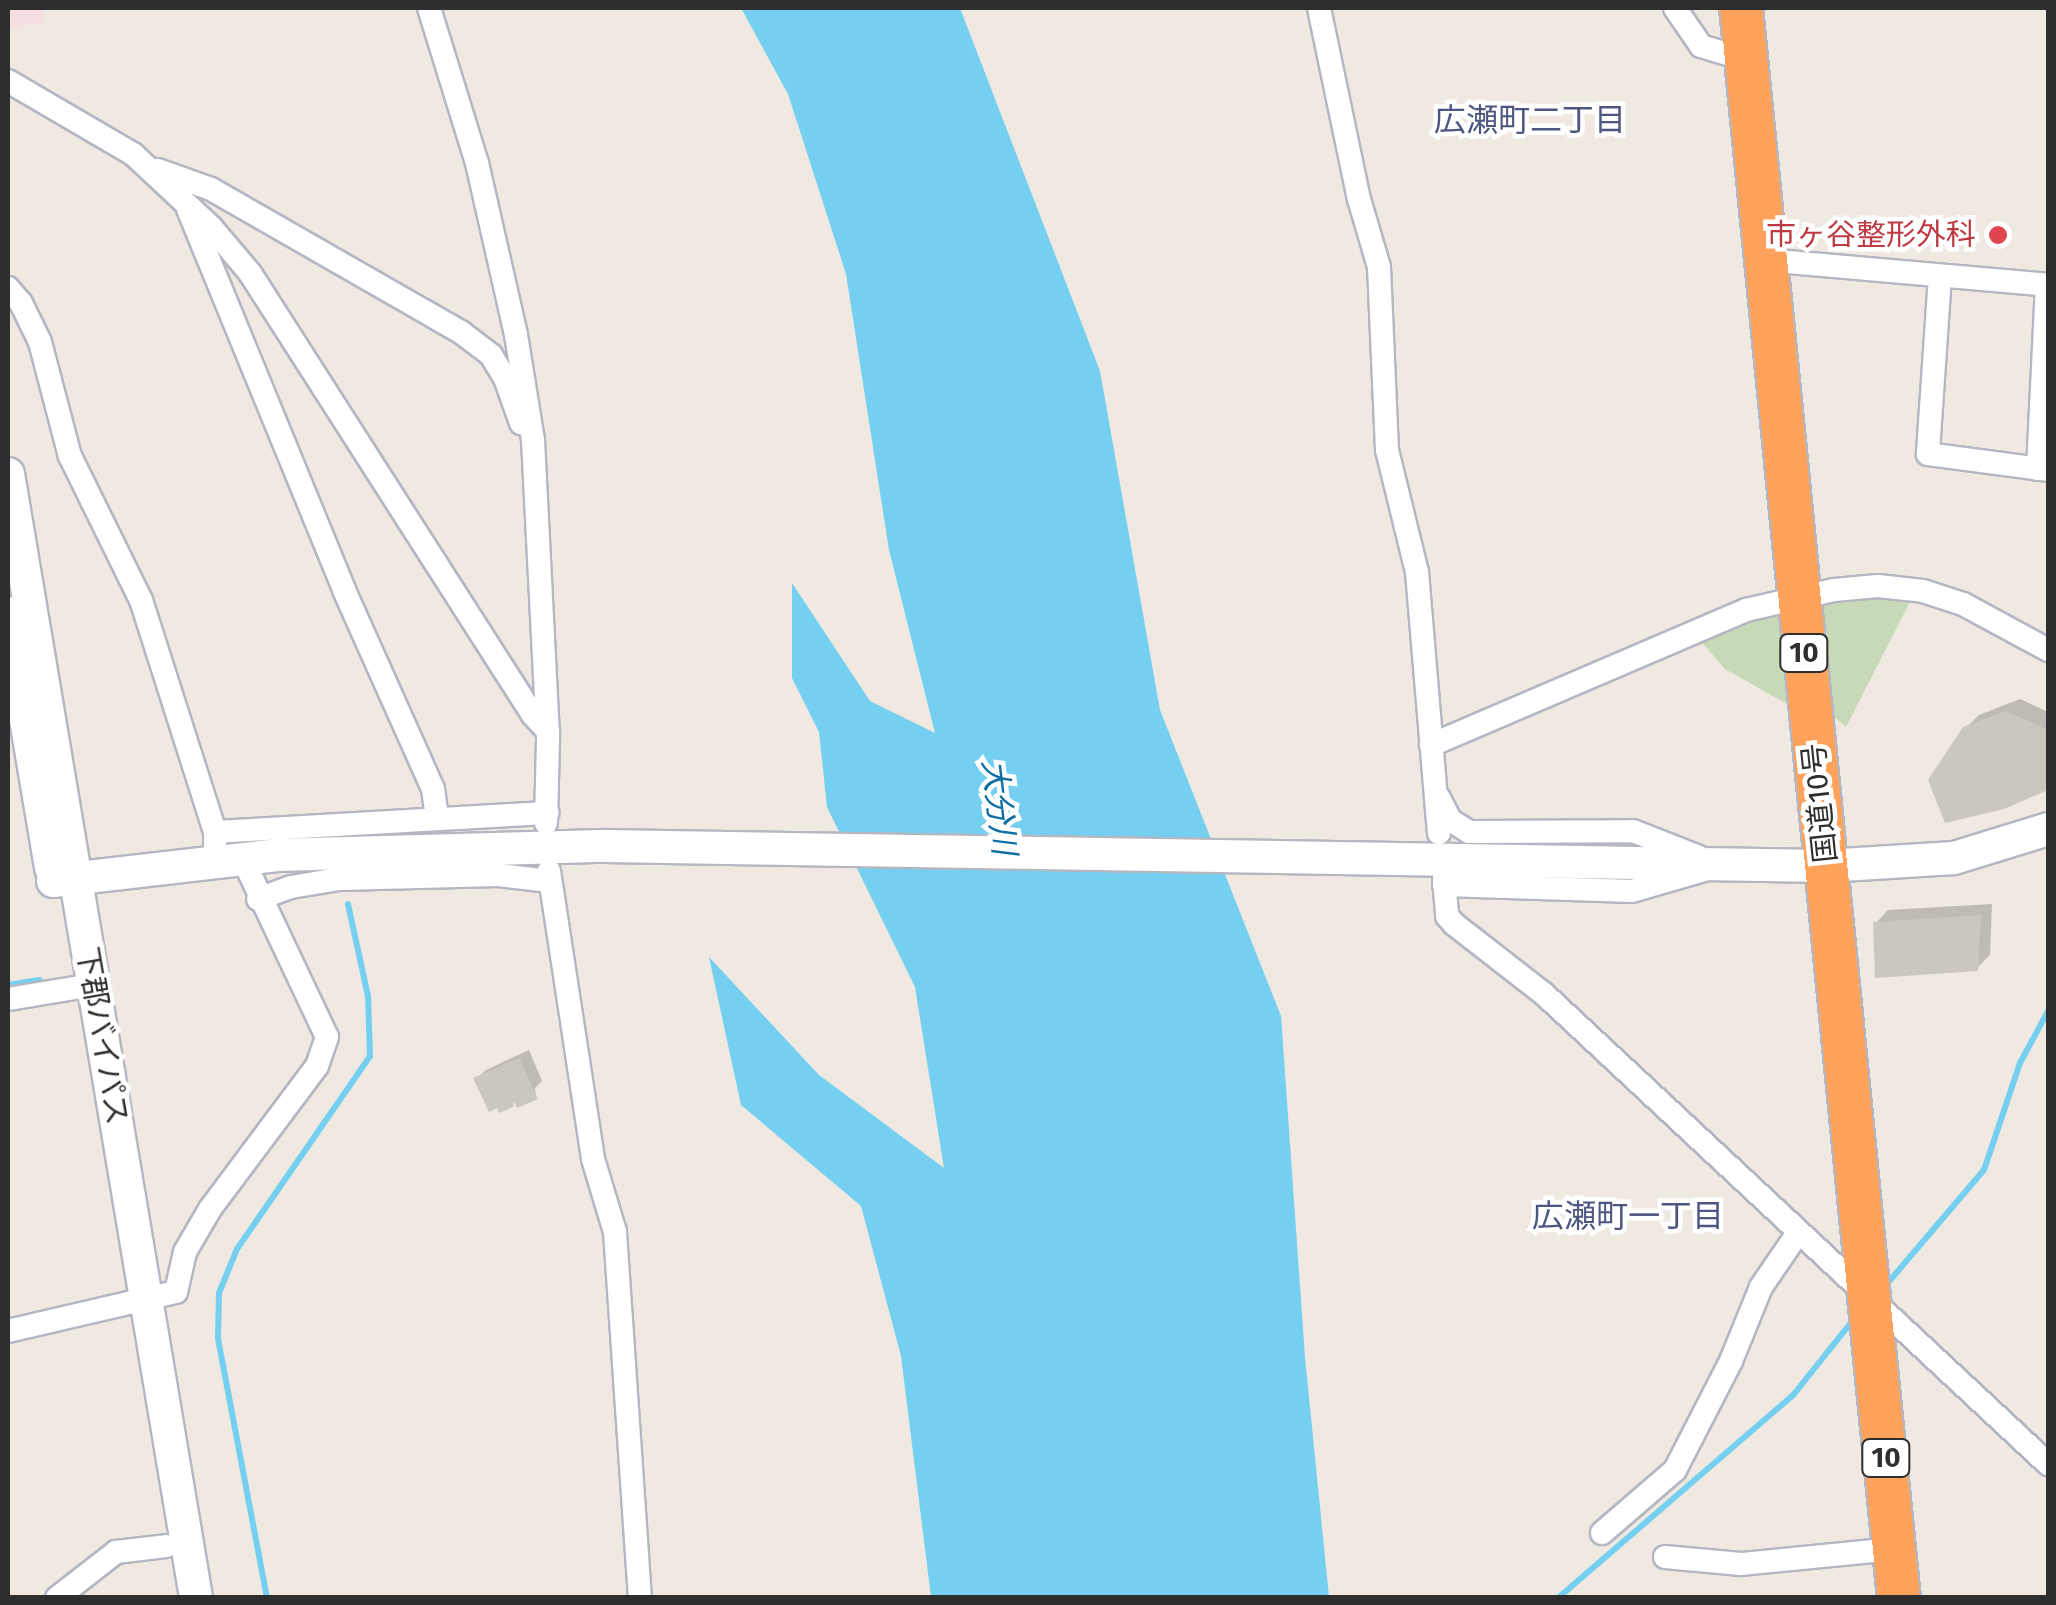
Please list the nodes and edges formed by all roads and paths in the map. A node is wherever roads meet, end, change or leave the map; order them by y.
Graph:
1 (429, 8) edge
2 (1319, 8) edge
3 (1676, 8) edge
4 (1742, 8) edge
5 (1747, 60) junction
6 (8, 81) edge
7 (145, 165) junction
8 (184, 201) junction
9 (1765, 260) junction
10 (1940, 276) junction
11 (2048, 285) edge
12 (8, 288) edge
13 (533, 440) junction
14 (2043, 469) edge
15 (8, 474) edge
16 (14, 545) edge
17 (1798, 596) junction
18 (8, 613) edge
19 (2048, 650) edge
20 (548, 731) junction
21 (1432, 744) junction
22 (1436, 790) junction
23 (438, 819) junction
24 (2048, 829) edge
25 (1439, 833) dead end
26 (225, 851) junction
27 (1720, 864) junction
28 (1826, 866) junction
29 (64, 879) junction
30 (258, 899) junction
31 (82, 986) junction
32 (8, 999) edge
33 (1798, 1234) junction
34 (135, 1301) junction
35 (1873, 1302) junction
36 (8, 1331) edge
37 (2048, 1464) edge
38 (1602, 1533) dead end
39 (166, 1546) junction
40 (1895, 1549) junction
41 (1665, 1557) dead end
42 (57, 1598) edge
43 (174, 1598) edge
44 (196, 1598) edge
45 (640, 1598) edge
46 (1900, 1598) edge

1 - 13 street
2 - 21 street
3 - 5 street
4 - 5 highway, 国道10号 / 10
5 - 9 highway, 国道10号 / 10
6 - 7 street
7 - 8 street
7 - 13 street
8 - 20 street
8 - 23 street
9 - 10 street
9 - 17 highway, 国道10号 / 10
10 - 11 street
10 - 14 street
11 - 14 street
12 - 26 street
13 - 20 street
15 - 16 street
16 - 29 street
17 - 19 street
17 - 21 street
17 - 28 highway, 国道10号 / 10
18 - 29 street
20 - 23 street
21 - 22 street
22 - 25 street
22 - 27 street
23 - 26 street
24 - 28 street
26 - 27 street
26 - 29 street
26 - 30 street
27 - 28 street
27 - 33 street
28 - 35 highway, 国道10号 / 10
29 - 31 street
30 - 34 street
30 - 45 street
31 - 32 street
31 - 34 street
33 - 35 street
33 - 38 street
34 - 36 street
34 - 39 street
34 - 44 street
35 - 37 street
35 - 40 highway, 国道10号 / 10
39 - 42 street
39 - 43 street
40 - 41 street
40 - 46 highway, 国道10号 / 10

